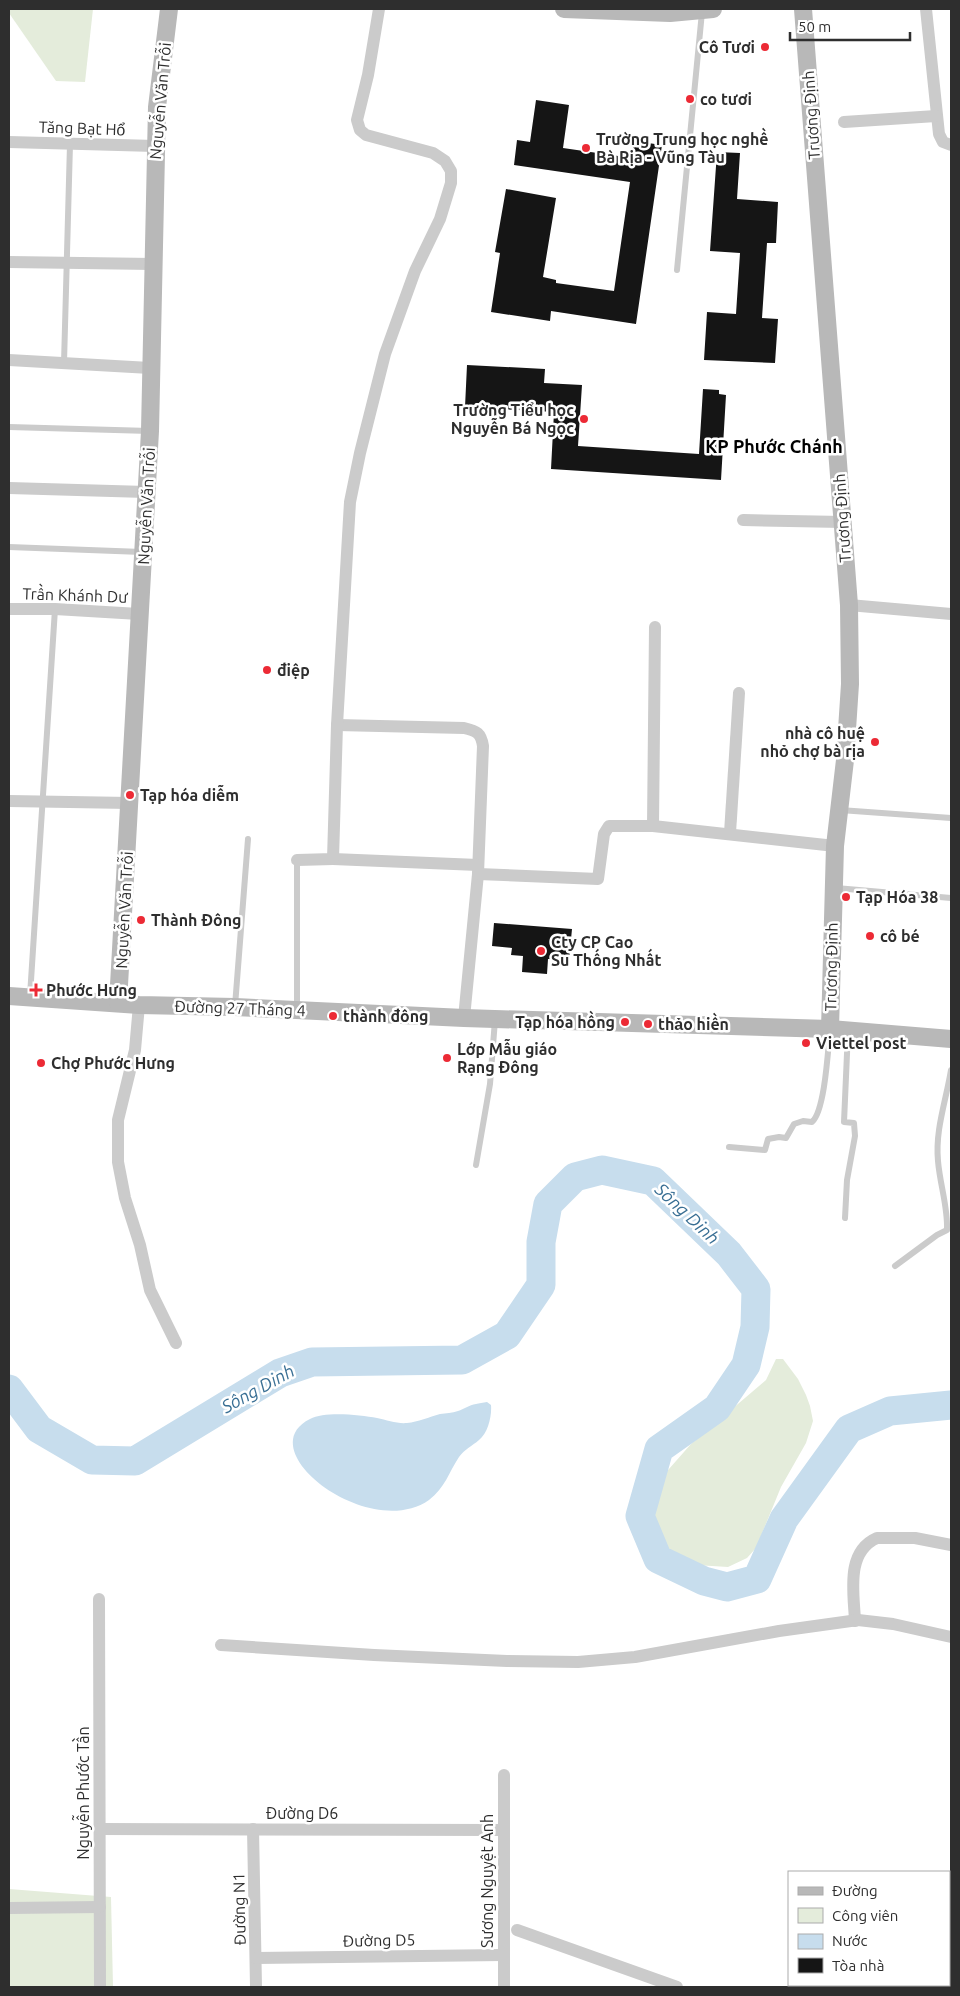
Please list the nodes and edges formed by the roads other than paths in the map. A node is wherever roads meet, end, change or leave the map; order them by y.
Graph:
1 (169, 9) edge
2 (378, 9) edge
3 (564, 9) edge
4 (708, 9) edge
5 (803, 9) edge
6 (926, 9) edge
7 (936, 116) junction
8 (844, 122) dead end
9 (9, 142) edge
10 (70, 144) junction
11 (951, 145) edge
12 (155, 146) junction
13 (9, 262) edge
14 (67, 263) junction
15 (153, 264) junction
16 (677, 270) dead end
17 (9, 360) edge
18 (64, 363) junction
19 (150, 368) junction
20 (9, 427) edge
21 (150, 430) junction
22 (9, 488) edge
23 (146, 492) junction
24 (743, 520) dead end
25 (843, 522) junction
26 (9, 547) edge
27 (143, 552) junction
28 (849, 605) junction
29 (9, 609) edge
30 (55, 609) junction
31 (139, 614) junction
32 (951, 614) edge
33 (655, 628) dead end
34 (739, 693) dead end
35 (337, 725) junction
36 (9, 801) edge
37 (42, 801) junction
38 (130, 803) junction
39 (839, 810) junction
40 (951, 818) edge
41 (653, 826) junction
42 (730, 834) junction
43 (248, 839) dead end
44 (835, 846) junction
45 (332, 859) junction
46 (297, 860) joint
47 (478, 869) junction
48 (832, 887) junction
49 (951, 898) edge
50 (9, 996) edge
51 (30, 997) junction
52 (118, 1003) junction
53 (139, 1006) junction
54 (235, 1007) junction
55 (297, 1010) junction
56 (464, 1018) junction
57 (495, 1018) junction
58 (830, 1028) junction
59 (848, 1030) junction
60 (951, 1039) edge
61 (951, 1070) edge
62 (729, 1147) dead end
63 (476, 1165) dead end
64 (845, 1218) dead end
65 (895, 1266) dead end
66 (176, 1343) dead end
67 (951, 1545) edge
68 (98, 1599) dead end
69 (855, 1621) junction
70 (951, 1637) edge
71 (221, 1644) dead end
72 (504, 1775) dead end
73 (99, 1829) junction
74 (254, 1829) junction
75 (504, 1830) junction
76 (100, 1907) junction
77 (9, 1908) edge
78 (517, 1930) dead end
79 (504, 1954) junction
80 (256, 1958) junction
81 (100, 1987) edge
82 (256, 1987) edge
83 (504, 1987) edge
84 (677, 1987) edge

1 - 12 street, Nguyễn Văn Trỗi
2 - 35 street
3 - 4 street
4 - 16 lane
5 - 25 street, Trương Định
6 - 7 street
7 - 8 street
7 - 11 street
9 - 10 street, Tăng Bạt Hổ
10 - 12 street, Tăng Bạt Hổ
10 - 14 lane
12 - 15 street, Nguyễn Văn Trỗi
13 - 14 street
14 - 15 street
14 - 18 lane
15 - 19 street, Nguyễn Văn Trỗi
17 - 18 street
18 - 19 street
19 - 21 street, Nguyễn Văn Trỗi
20 - 21 lane
21 - 23 street, Nguyễn Văn Trỗi
22 - 23 street
23 - 27 street, Nguyễn Văn Trỗi
24 - 25 street
25 - 28 street, Trương Định
26 - 27 lane
27 - 31 street, Nguyễn Văn Trỗi
28 - 32 street
28 - 39 street, Trương Định
29 - 30 street, Trần Khánh Dư
30 - 31 street, Trần Khánh Dư
30 - 37 lane
31 - 38 street, Nguyễn Văn Trỗi
33 - 41 street
34 - 42 street
35 - 45 street
35 - 47 street
36 - 37 street
37 - 38 street
37 - 51 lane
38 - 52 street, Nguyễn Văn Trỗi
39 - 40 lane
39 - 44 street, Trương Định
41 - 42 street
41 - 47 street
42 - 44 street
43 - 54 lane
44 - 48 street, Trương Định
45 - 46 street
45 - 47 street
46 - 55 lane
47 - 56 street
48 - 49 lane
48 - 58 street, Trương Định
50 - 51 street, Đường 27 Tháng 4
51 - 52 street, Đường 27 Tháng 4
52 - 53 street, Đường 27 Tháng 4
53 - 54 street, Đường 27 Tháng 4
53 - 66 street
54 - 55 street, Đường 27 Tháng 4
55 - 56 street, Đường 27 Tháng 4
56 - 57 street, Đường 27 Tháng 4
57 - 58 street, Đường 27 Tháng 4
57 - 63 lane
58 - 59 street, Đường 27 Tháng 4
58 - 62 lane
59 - 60 street, Đường 27 Tháng 4
59 - 64 lane
61 - 65 lane
67 - 69 street
68 - 73 street, Nguyễn Phước Tần
69 - 70 street
69 - 71 street
72 - 75 street, Sương Nguyệt Anh
73 - 74 street, Đường D6
73 - 76 street, Nguyễn Phước Tần
74 - 75 street, Đường D6
74 - 80 street, Đường N1
75 - 79 street, Sương Nguyệt Anh
76 - 77 street
76 - 81 street, Nguyễn Phước Tần
78 - 84 street
79 - 80 street, Đường D5
79 - 83 street, Sương Nguyệt Anh
80 - 82 street, Đường N1

